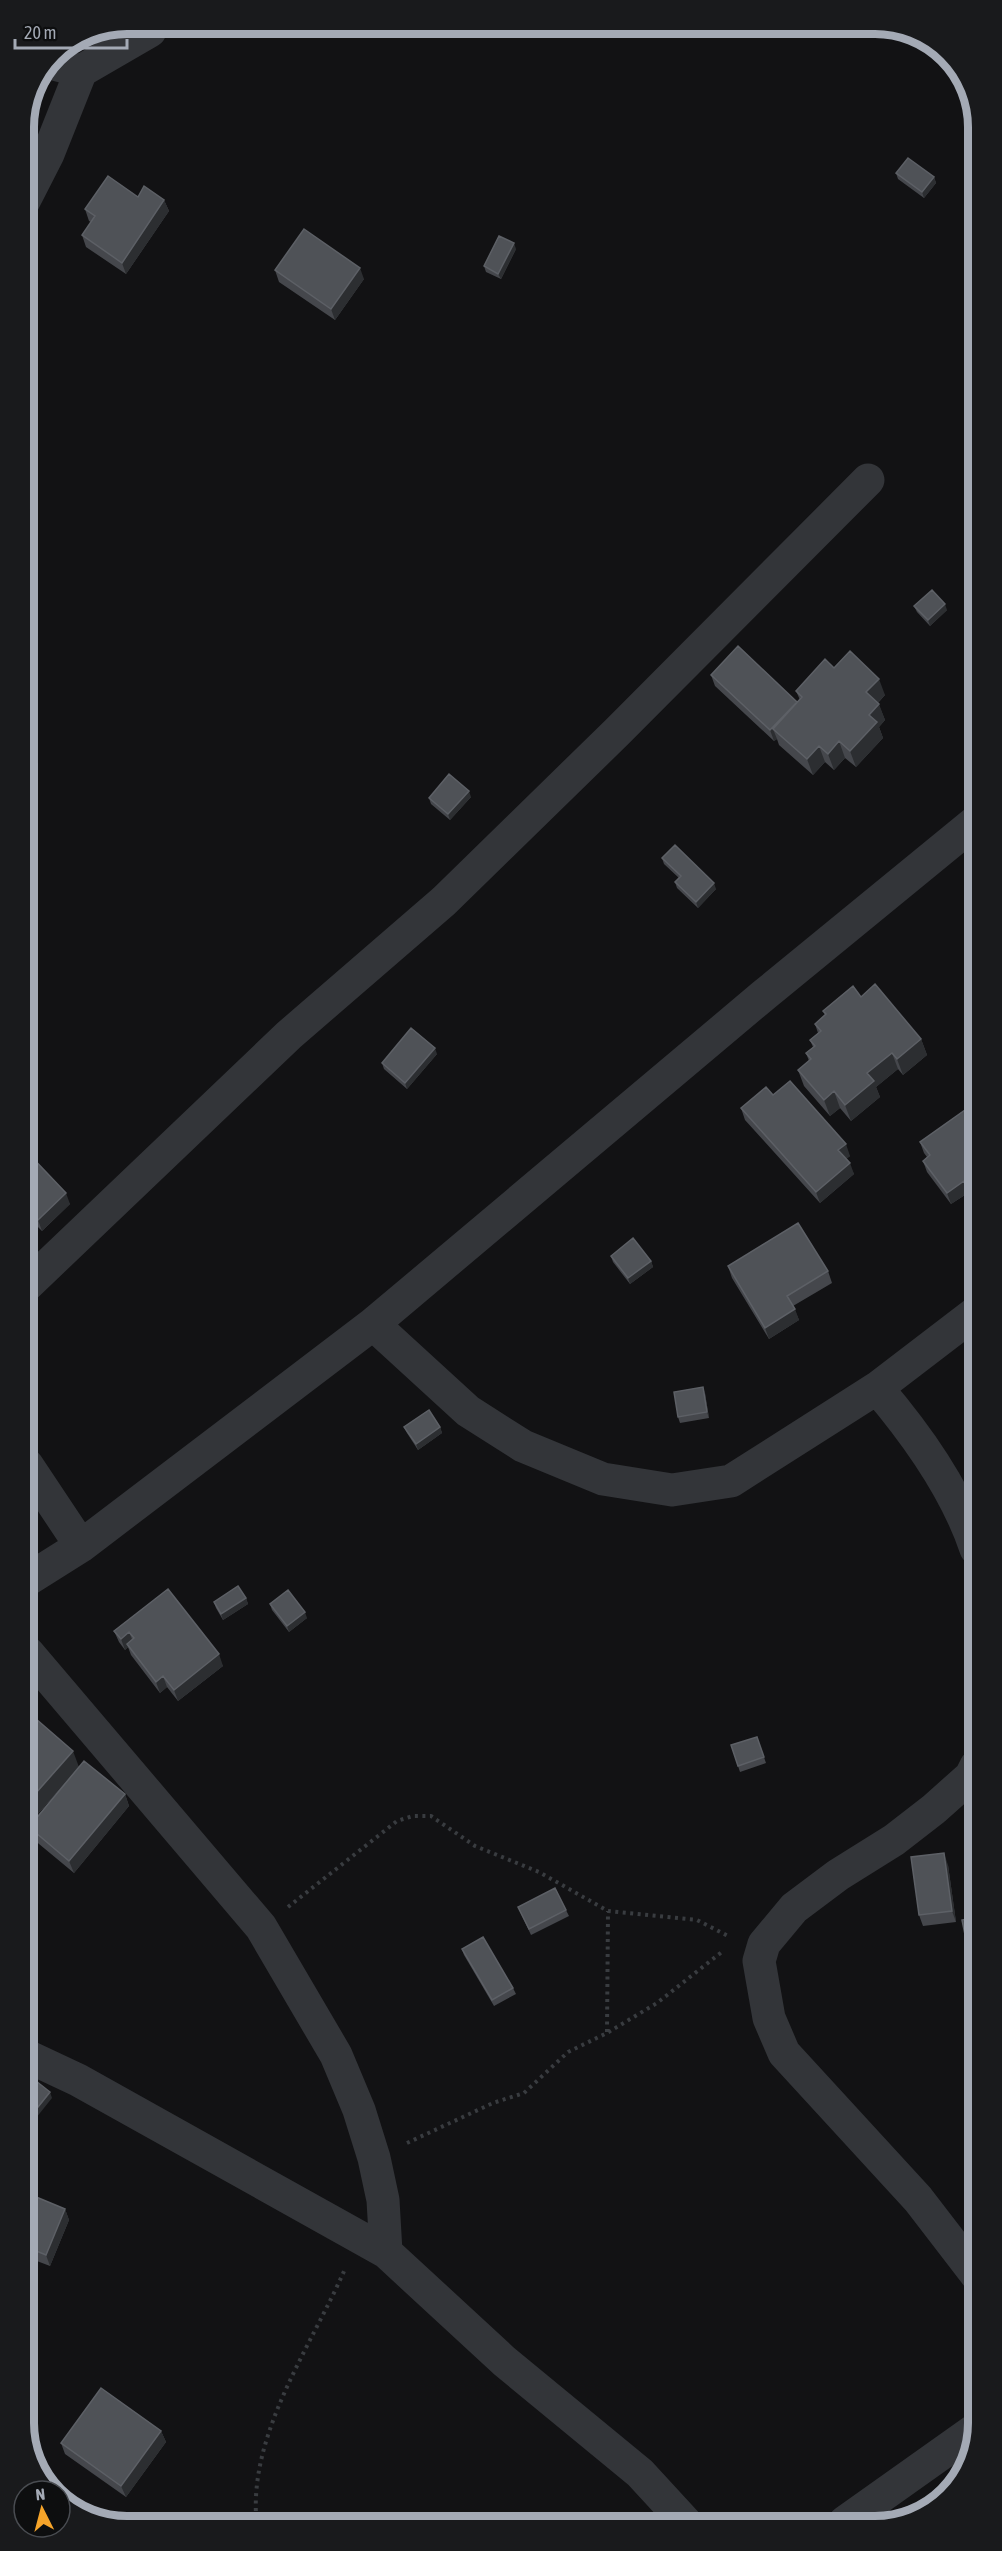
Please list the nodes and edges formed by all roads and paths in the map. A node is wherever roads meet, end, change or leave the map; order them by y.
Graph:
1 (143, 34) edge
2 (66, 67) edge
3 (35, 180) edge
4 (868, 480) dead end
5 (968, 828) edge
6 (34, 1278) edge
7 (968, 1318) edge
8 (374, 1324) junction
9 (877, 1388) junction
10 (34, 1476) edge
11 (968, 1532) edge
12 (81, 1546) junction
13 (34, 1575) edge
14 (34, 1660) edge
15 (968, 1775) edge
16 (608, 1911) junction
17 (261, 1927) junction
18 (747, 1951) junction
19 (607, 2033) junction
20 (34, 2060) edge
21 (374, 2158) junction
22 (372, 2245) junction
23 (968, 2264) edge
24 (967, 2435) edge
25 (257, 2516) edge
26 (680, 2516) edge
27 (853, 2516) edge

1 - 2 street
2 - 3 street
4 - 6 street
5 - 8 street
7 - 9 street
8 - 9 street
8 - 12 street
9 - 11 street
10 - 12 street
12 - 13 street
14 - 17 street
15 - 18 street
16 - 17 path
16 - 18 path
16 - 19 path
17 - 21 street
18 - 19 path
18 - 23 street
19 - 21 path
20 - 22 street
21 - 22 street
22 - 25 path
22 - 26 street
24 - 27 street

